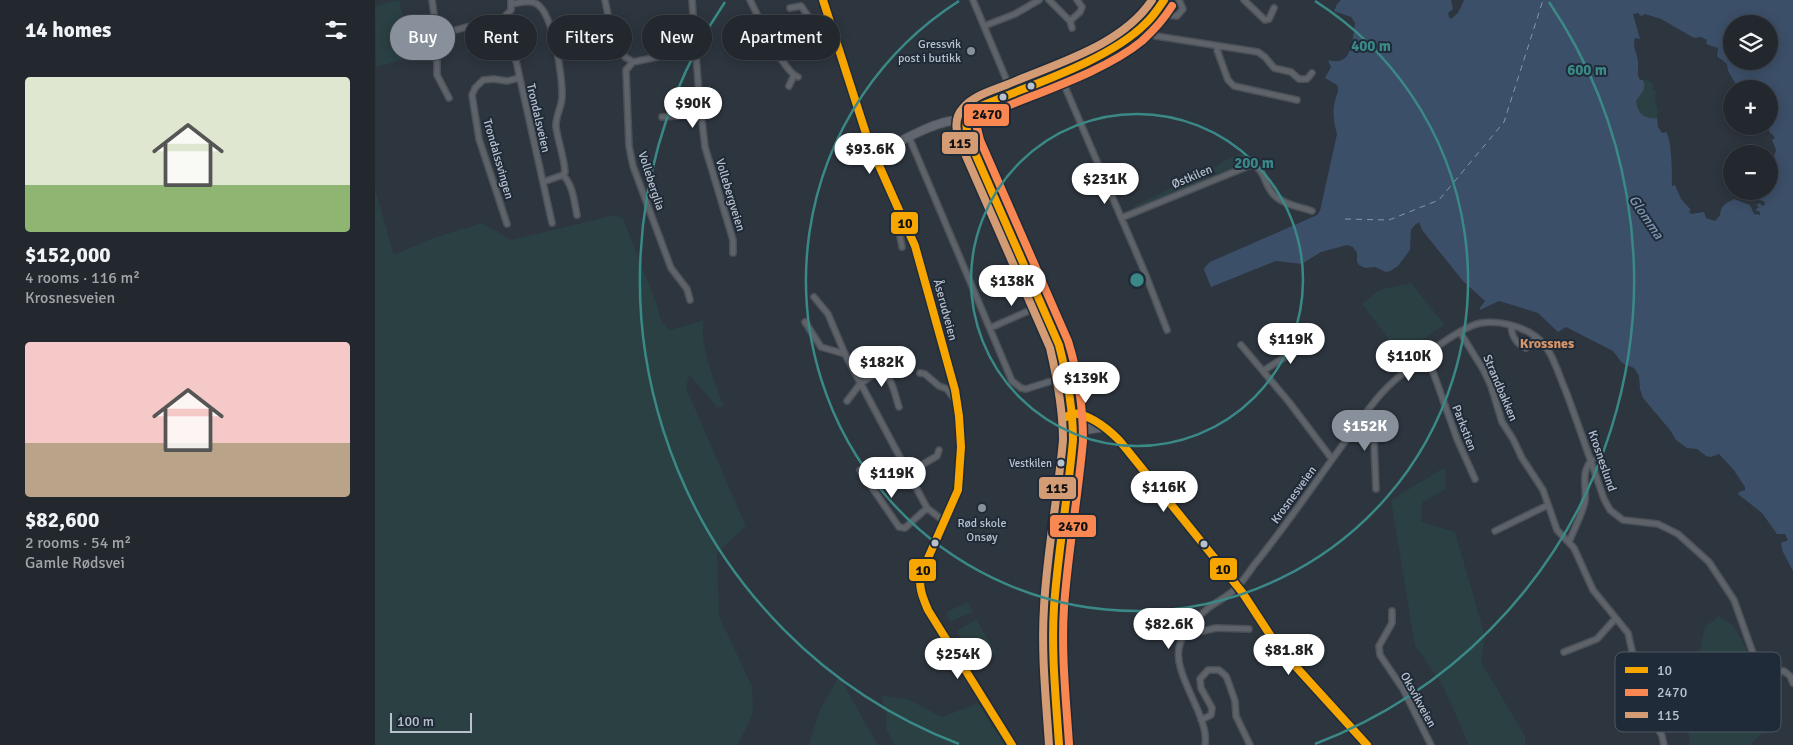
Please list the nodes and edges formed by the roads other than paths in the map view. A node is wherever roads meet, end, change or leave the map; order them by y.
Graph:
1 (431, 0) edge
2 (605, 0) edge
3 (692, 0) edge
4 (750, 0) edge
5 (823, 0) edge
6 (973, 0) edge
7 (1039, 0) edge
8 (1049, 0) edge
9 (1077, 0) edge
10 (1164, 0) edge
11 (1179, 0) edge
12 (1244, 0) edge
13 (535, 1) edge
14 (511, 2) edge
15 (789, 8) dead end
16 (1274, 8) dead end
17 (1158, 11) junction
18 (434, 15) edge
19 (506, 15) edge
20 (609, 15) edge
21 (693, 15) edge
22 (807, 15) edge
23 (828, 15) edge
24 (1070, 21) junction
25 (984, 26) junction
26 (1072, 28) dead end
27 (1143, 28) junction
28 (1217, 46) junction
29 (840, 54) edge
30 (437, 60) edge
31 (515, 60) edge
32 (629, 60) joint
33 (697, 60) edge
34 (627, 70) junction
35 (1312, 72) dead end
36 (1059, 73) junction
37 (519, 78) junction
38 (789, 86) dead end
39 (1013, 93) junction
40 (449, 98) dead end
41 (1297, 100) dead end
42 (701, 114) junction
43 (662, 117) dead end
44 (966, 121) junction
45 (909, 137) junction
46 (875, 155) junction
47 (563, 175) junction
48 (543, 182) junction
49 (1312, 211) dead end
50 (901, 214) junction
51 (577, 215) dead end
52 (1121, 218) junction
53 (553, 223) dead end
54 (507, 224) dead end
55 (902, 247) dead end
56 (733, 253) dead end
57 (815, 297) dead end
58 (690, 300) dead end
59 (1041, 305) junction
60 (805, 322) dead end
61 (1511, 326) junction
62 (990, 328) junction
63 (1167, 330) dead end
64 (1460, 332) junction
65 (1535, 336) junction
66 (1309, 343) dead end
67 (1241, 345) dead end
68 (845, 354) junction
69 (1427, 355) junction
70 (1263, 371) junction
71 (920, 373) dead end
72 (1058, 379) dead end
73 (860, 384) junction
74 (847, 402) dead end
75 (957, 402) junction
76 (899, 407) dead end
77 (1368, 410) junction
78 (1070, 417) junction
79 (1101, 427) junction
80 (1073, 440) junction
81 (939, 450) dead end
82 (1333, 459) junction
83 (1592, 460) junction
84 (860, 470) dead end
85 (909, 476) junction
86 (1069, 476) junction
87 (1475, 479) dead end
88 (1376, 489) dead end
89 (1548, 505) junction
90 (927, 508) junction
91 (945, 522) junction
92 (1495, 531) dead end
93 (1569, 542) junction
94 (1237, 587) junction
95 (1392, 611) dead end
96 (1615, 619) junction
97 (1191, 627) junction
98 (1249, 629) dead end
99 (1564, 652) dead end
100 (1632, 652) edge
101 (1753, 652) edge
102 (1781, 672) edge
103 (1793, 683) edge
104 (1201, 720) junction
105 (1660, 732) edge
106 (1012, 745) edge
107 (1059, 745) edge
108 (1205, 745) edge
109 (1250, 745) edge
110 (1367, 745) edge
111 (1431, 745) edge
112 (1664, 745) edge

1 - 18 street
2 - 20 street
3 - 21 street, Vollebergveien
4 - 38 street
5 - 23 main road, Åserudveien
6 - 25 street
7 - 25 street
8 - 24 street
9 - 24 street
10 - 17 main road
11 - 17 street
12 - 16 street
13 - 14 street
13 - 47 street
14 - 19 street
15 - 22 street
17 - 27 main road
24 - 26 street
25 - 39 street
27 - 28 street
27 - 36 main road
28 - 35 street
28 - 41 street
29 - 46 main road, Åserudveien
30 - 40 street
31 - 37 street, Trondalsveien
32 - 34 street
32 - 34 street, Volleberglia
33 - 42 street, Vollebergveien
34 - 58 street, Volleberglia
36 - 39 main road
36 - 52 street
37 - 48 street, Trondalsveien
37 - 54 street, Trondalssvingen
39 - 44 main road
42 - 43 street
42 - 56 street, Vollebergveien
44 - 45 main road
44 - 59 main road
45 - 46 main road
45 - 62 street
46 - 50 main road, Åserudveien
47 - 48 street
47 - 51 street
48 - 53 street, Trondalsveien
49 - 52 street, Østkilen
50 - 55 street
50 - 75 main road, Åserudveien
52 - 63 street
57 - 68 street
59 - 62 street
59 - 78 main road
60 - 68 street
61 - 64 street, Krosnesveien
61 - 65 street, Krosnesveien
61 - 65 street
62 - 72 street
64 - 69 street, Krosnesveien
64 - 89 street, Strandbakken
65 - 83 street, Krosneslund
66 - 70 street
67 - 70 street
68 - 73 street
69 - 77 street, Krosnesveien
69 - 87 street, Parkstien
70 - 82 street
71 - 75 street
73 - 74 street
73 - 76 street
73 - 85 street
75 - 91 main road, Åserudveien
77 - 82 street, Krosnesveien
77 - 88 street
78 - 79 main road
78 - 80 main road
78 - 86 main road
79 - 80 main road
79 - 94 main road
80 - 86 main road
81 - 85 street
82 - 94 street, Krosnesveien
83 - 93 street
83 - 101 street, Krosneslund
84 - 90 street
85 - 90 street
86 - 107 main road
89 - 92 street
89 - 93 street, Strandbakken
90 - 91 street
91 - 106 main road, Åserudveien
93 - 96 street, Strandbakken
94 - 97 street, Krosnesveien
94 - 110 main road
95 - 111 street, Oksvikveien
96 - 99 street
96 - 100 street, Strandbakken
97 - 98 street
97 - 104 street, Krosnesveien
102 - 103 street
104 - 108 street, Krosnesveien
104 - 109 street
105 - 112 street, Strandbakken

